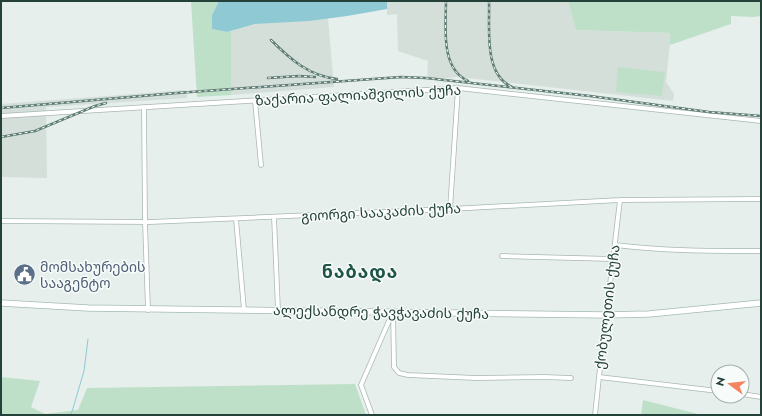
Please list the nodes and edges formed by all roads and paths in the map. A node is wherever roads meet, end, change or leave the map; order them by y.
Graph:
1 (458, 88) junction
2 (255, 101) junction
3 (144, 107) junction
4 (1, 116) edge
5 (761, 121) edge
6 (261, 165) dead end
7 (761, 199) edge
8 (620, 200) junction
9 (450, 209) junction
10 (274, 217) junction
11 (236, 219) junction
12 (1, 221) edge
13 (145, 222) junction
14 (615, 245) junction
15 (761, 251) edge
16 (502, 256) dead end
17 (612, 259) junction
18 (1, 303) edge
19 (761, 303) edge
20 (148, 310) junction
21 (244, 310) junction
22 (278, 310) junction
23 (393, 312) junction
24 (606, 315) junction
25 (599, 377) junction
26 (571, 378) dead end
27 (710, 390) edge
28 (750, 395) edge
29 (761, 397) edge
30 (372, 415) edge
31 (595, 415) edge

1 - 2 street, ზაქარია ფალიაშვილის ქუჩა
1 - 5 street, ზაქარია ფალიაშვილის ქუჩა
1 - 9 street
2 - 3 street, ზაქარია ფალიაშვილის ქუჩა
2 - 6 street
3 - 4 street, ზაქარია ფალიაშვილის ქუჩა
3 - 13 street
7 - 8 street, გიორგი სააკაძის ქუჩა
8 - 9 street, გიორგი სააკაძის ქუჩა
8 - 14 street, ქობულეთის ქუჩა
9 - 10 street, გიორგი სააკაძის ქუჩა
10 - 11 street, გიორგი სააკაძის ქუჩა
10 - 22 street
11 - 13 street, გიორგი სააკაძის ქუჩა
11 - 21 street
12 - 13 street, გიორგი სააკაძის ქუჩა
13 - 20 street
14 - 15 street
14 - 17 street, ქობულეთის ქუჩა
16 - 17 street
17 - 24 street, ქობულეთის ქუჩა
18 - 20 street, ალექსანდრე ჭავჭავაძის ქუჩა
19 - 24 street, ალექსანდრე ჭავჭავაძის ქუჩა
20 - 21 street, ალექსანდრე ჭავჭავაძის ქუჩა
21 - 22 street, ალექსანდრე ჭავჭავაძის ქუჩა
22 - 23 street, ალექსანდრე ჭავჭავაძის ქუჩა
23 - 24 street, ალექსანდრე ჭავჭავაძის ქუჩა
23 - 26 street
23 - 30 street
24 - 25 street, ქობულეთის ქუჩა
25 - 27 street
25 - 31 street, ქობულეთის ქუჩა
28 - 29 street

